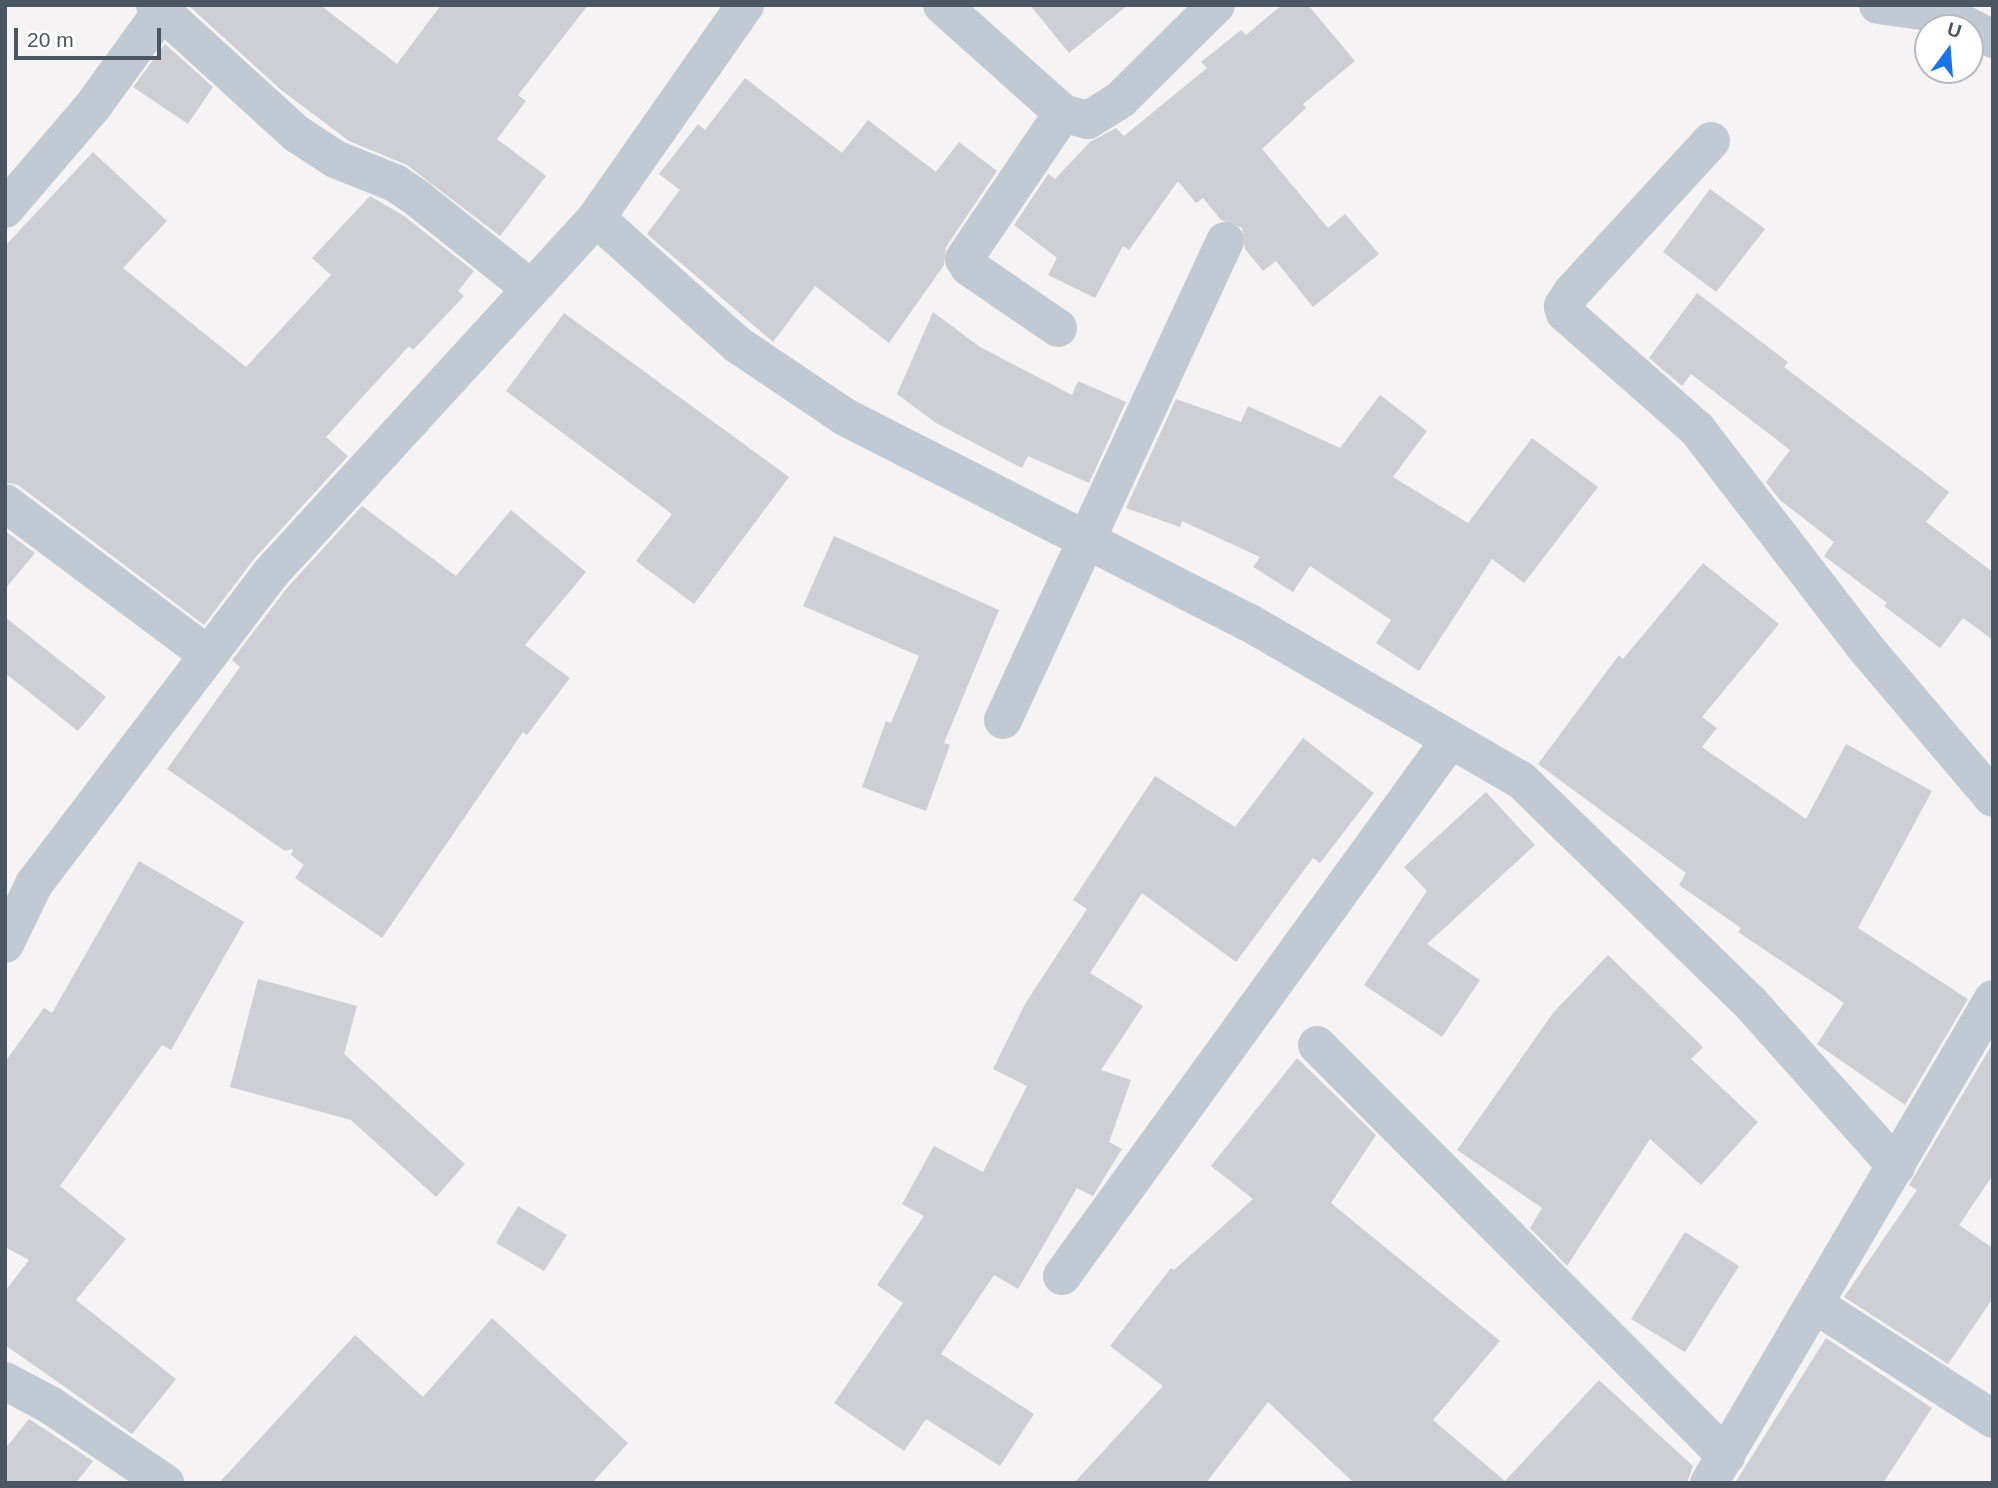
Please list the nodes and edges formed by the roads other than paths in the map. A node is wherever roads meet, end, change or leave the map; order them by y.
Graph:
1 (745, 5) edge
2 (943, 5) edge
3 (1216, 5) edge
4 (1878, 5) edge
5 (161, 7) edge
6 (1993, 40) edge
7 (1063, 113) junction
8 (1711, 141) dead end
9 (5, 209) edge
10 (596, 218) junction
11 (1225, 241) dead end
12 (529, 287) junction
13 (1058, 328) dead end
14 (5, 503) edge
15 (1088, 543) junction
16 (208, 655) junction
17 (1003, 720) dead end
18 (1450, 740) junction
19 (1993, 798) edge
20 (5, 944) edge
21 (1993, 999) edge
22 (1317, 1045) dead end
23 (1896, 1166) junction
24 (1062, 1276) dead end
25 (1814, 1304) junction
26 (5, 1381) edge
27 (1993, 1419) edge
28 (1718, 1469) edge
29 (165, 1483) edge

1 - 10 street
2 - 7 street
3 - 7 street
4 - 6 street
5 - 9 street
5 - 12 street
7 - 13 street
8 - 19 street
10 - 12 street
10 - 15 street
11 - 15 street
12 - 16 street
14 - 16 street
15 - 17 street
15 - 18 street
16 - 20 street
18 - 23 street
18 - 24 street
21 - 23 street
22 - 28 street
23 - 25 street
25 - 27 street
25 - 28 street
26 - 29 street

